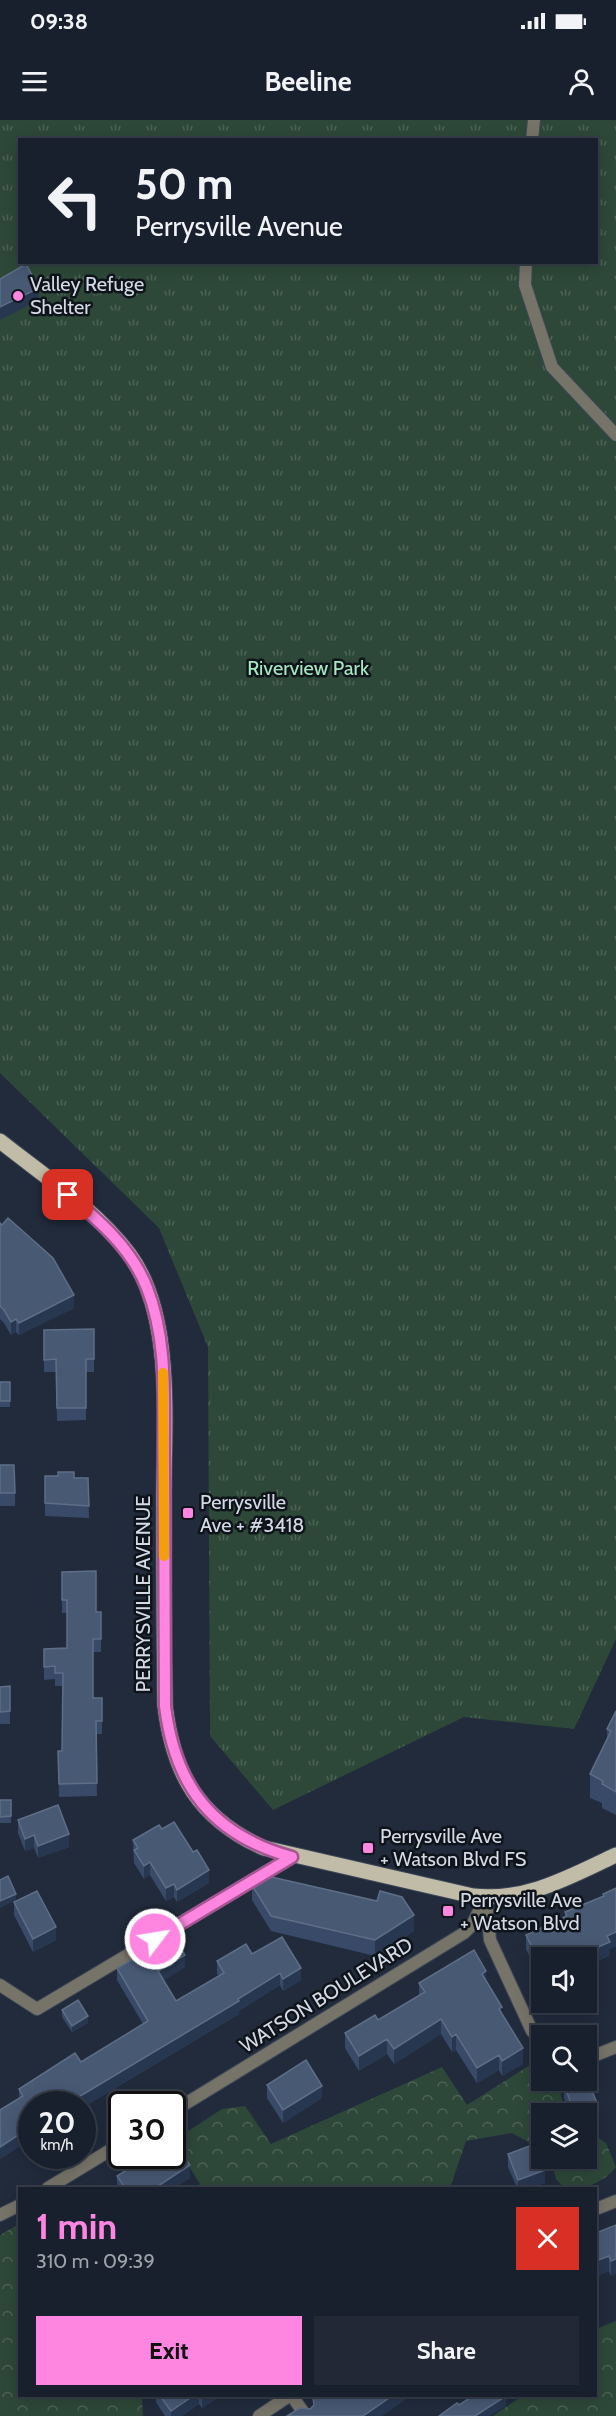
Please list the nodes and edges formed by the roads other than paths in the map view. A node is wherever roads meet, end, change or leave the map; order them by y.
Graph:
1 (534, 120) edge
2 (532, 138) edge
3 (526, 264) edge
4 (616, 435) edge
5 (0, 1141) edge
6 (616, 1855) edge
7 (292, 1857) junction
8 (486, 1898) junction
9 (0, 1985) edge
10 (531, 2029) edge
11 (616, 2047) edge
12 (597, 2055) edge
13 (186, 2103) edge
14 (108, 2152) edge
15 (50, 2187) edge
16 (616, 2201) edge
17 (18, 2206) edge
18 (597, 2209) edge
19 (0, 2215) edge
20 (289, 2397) edge
21 (292, 2397) edge
22 (259, 2416) edge
23 (306, 2416) edge

1 - 2 street
3 - 4 street
5 - 7 main road, PERRYSVILLE AVENUE
6 - 8 main road, PERRYSVILLE AVENUE
7 - 8 main road, PERRYSVILLE AVENUE
7 - 9 street
8 - 10 street
8 - 13 street, WATSON BOULEVARD
11 - 12 street
14 - 15 street
16 - 18 street
17 - 19 street
20 - 22 street
21 - 23 street

